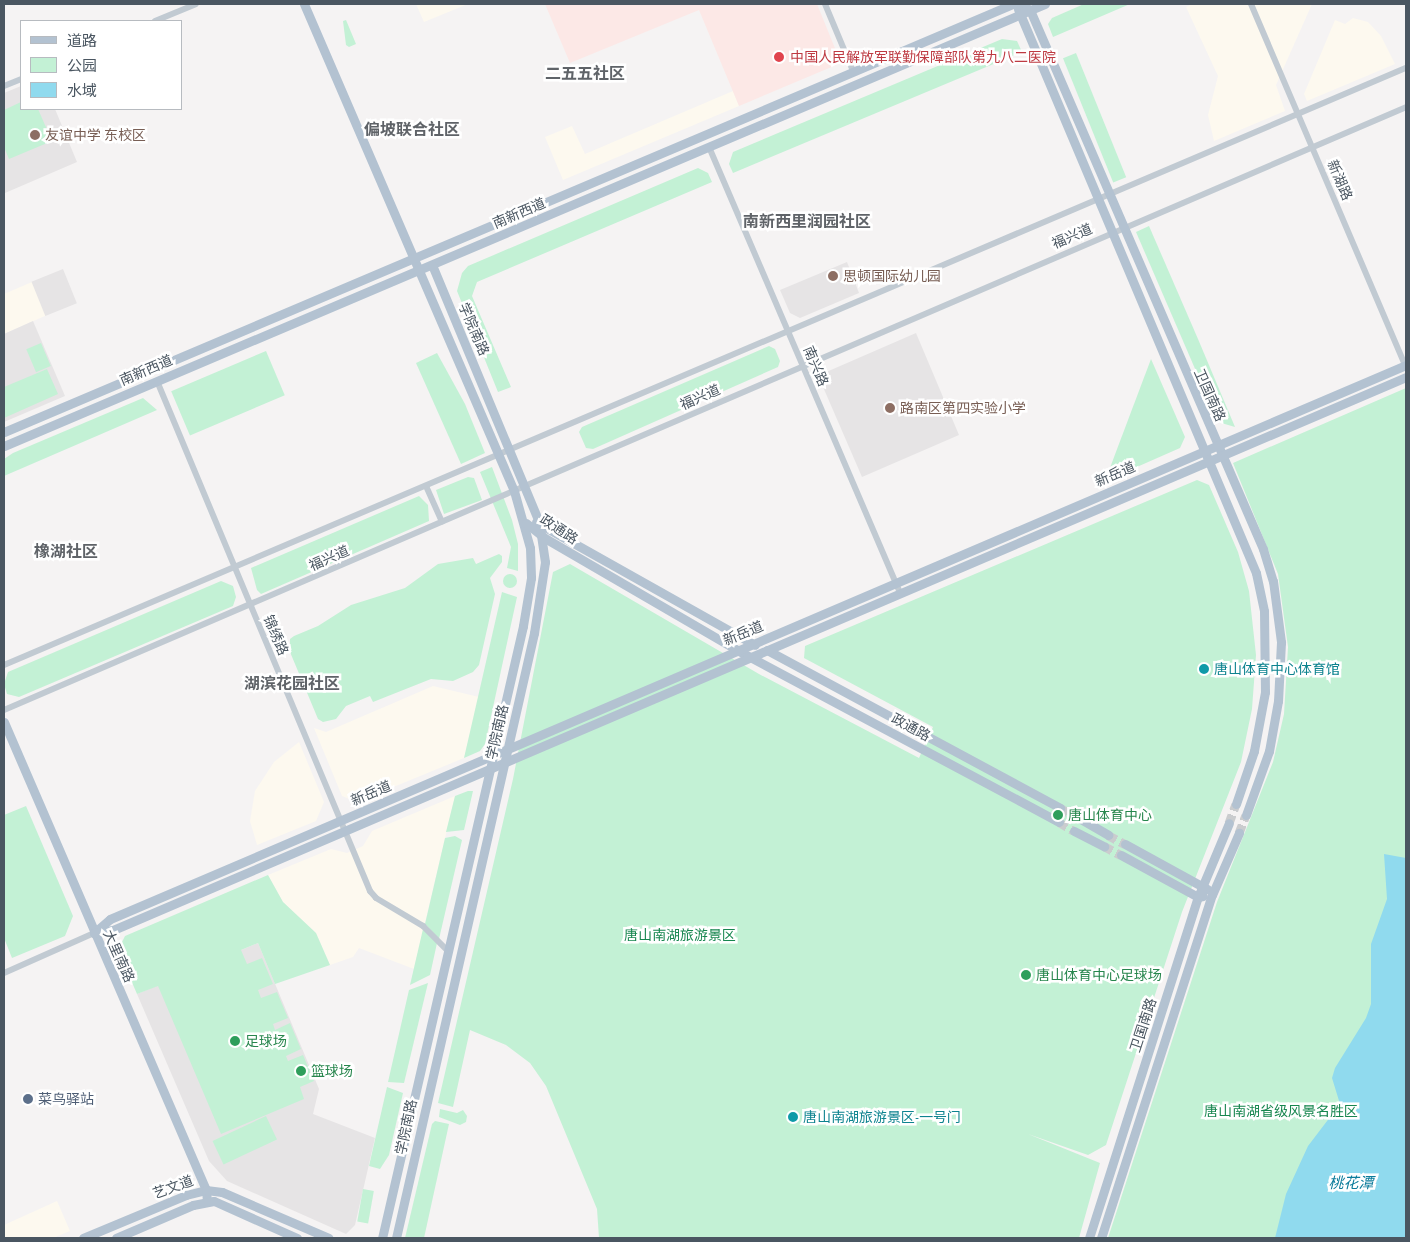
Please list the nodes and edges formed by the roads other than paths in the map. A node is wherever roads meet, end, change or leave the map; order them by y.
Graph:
1 (196, 4) edge
2 (304, 4) edge
3 (825, 4) edge
4 (1013, 4) edge
5 (1020, 4) edge
6 (1045, 4) edge
7 (1251, 4) edge
8 (1030, 10) junction
9 (1019, 15) junction
10 (157, 20) edge
11 (1406, 68) edge
12 (853, 71) junction
13 (20, 79) edge
14 (4, 86) edge
15 (1406, 106) edge
16 (1298, 114) junction
17 (709, 147) junction
18 (1312, 147) junction
19 (1109, 196) junction
20 (1098, 201) junction
21 (1122, 228) junction
22 (1112, 233) junction
23 (412, 260) junction
24 (432, 265) junction
25 (419, 270) junction
26 (788, 332) junction
27 (1406, 365) edge
28 (803, 366) junction
29 (1406, 377) edge
30 (157, 381) junction
31 (4, 432) edge
32 (1217, 445) junction
33 (4, 446) edge
34 (509, 450) junction
35 (1206, 451) junction
36 (499, 455) junction
37 (1222, 456) junction
38 (1210, 462) junction
39 (426, 486) junction
40 (525, 486) junction
41 (514, 491) junction
42 (442, 522) junction
43 (539, 522) junction
44 (526, 523) junction
45 (543, 537) junction
46 (234, 567) junction
47 (896, 583) junction
48 (901, 594) junction
49 (250, 606) junction
50 (753, 644) junction
51 (737, 650) junction
52 (769, 651) junction
53 (751, 657) junction
54 (4, 665) edge
55 (4, 710) edge
56 (4, 722) edge
57 (912, 729) junction
58 (908, 741) junction
59 (508, 750) junction
60 (492, 756) junction
61 (504, 764) junction
62 (490, 770) junction
63 (1236, 804) tunnel mouth
64 (1060, 808) tunnel mouth
65 (1246, 815) tunnel mouth
66 (1078, 818) tunnel mouth
67 (341, 821) junction
68 (1059, 822) tunnel mouth
69 (1229, 823) tunnel mouth
70 (1074, 831) tunnel mouth
71 (345, 832) junction
72 (1238, 833) tunnel mouth
73 (1108, 835) tunnel mouth
74 (1125, 844) tunnel mouth
75 (1104, 846) tunnel mouth
76 (1122, 855) tunnel mouth
77 (1203, 885) junction
78 (1212, 895) junction
79 (1198, 897) junction
80 (94, 933) junction
81 (447, 950) junction
82 (4, 973) edge
83 (1108, 1177) junction
84 (1119, 1182) junction
85 (206, 1190) junction
86 (206, 1202) junction
87 (83, 1238) edge
88 (116, 1238) edge
89 (297, 1238) edge
90 (329, 1238) edge
91 (382, 1238) edge
92 (396, 1238) edge
93 (1089, 1238) edge
94 (1101, 1238) edge

1 - 10 street
2 - 23 main road, 学院南路
3 - 12 street
4 - 12 main road, 南新西道
5 - 8 main road, 卫国南路
5 - 9 main road, 卫国南路
6 - 8 main road, 南新西道
7 - 16 street, 新湖路
8 - 9 main road, 南新西道
8 - 19 main road, 卫国南路
9 - 17 main road, 南新西道
9 - 20 main road, 卫国南路
11 - 16 street, 福兴道
12 - 23 main road, 南新西道
13 - 14 street
15 - 18 street, 福兴道
16 - 18 street, 新湖路
16 - 19 street, 福兴道
17 - 24 main road, 南新西道
17 - 26 street, 南兴路
18 - 21 street, 福兴道
18 - 27 street, 新湖路
19 - 20 street, 福兴道
19 - 21 main road, 卫国南路
20 - 22 main road, 卫国南路
20 - 26 street, 福兴道
21 - 22 street, 福兴道
21 - 32 main road, 卫国南路
22 - 28 street, 福兴道
22 - 35 main road, 卫国南路
23 - 24 main road
23 - 25 main road, 学院南路
23 - 31 main road, 南新西道
24 - 25 main road, 南新西道
24 - 34 main road, 学院南路
25 - 30 main road, 南新西道
25 - 36 main road, 学院南路
26 - 28 street, 南兴路
26 - 34 street, 福兴道
27 - 32 main road, 新岳道
28 - 40 street, 福兴道
28 - 47 street, 南兴路
29 - 37 main road, 新岳道
30 - 33 main road, 南新西道
30 - 46 street, 锦绣路
32 - 35 main road, 新岳道
32 - 37 main road, 卫国南路
34 - 36 street, 福兴道
34 - 40 main road, 学院南路
35 - 38 main road, 卫国南路
35 - 47 main road, 新岳道
36 - 39 street, 福兴道
36 - 41 main road, 学院南路
37 - 38 main road, 新岳道
37 - 65 main road, 卫国南路
38 - 48 main road, 新岳道
38 - 63 main road, 卫国南路
39 - 42 street
39 - 46 street, 福兴道
40 - 41 street, 福兴道
40 - 43 main road, 学院南路
41 - 42 street, 福兴道
41 - 44 main road, 学院南路
42 - 49 street, 福兴道
43 - 44 main road, 政通路
43 - 45 main road, 学院南路
43 - 50 main road, 政通路
44 - 45 main road, 政通路
44 - 60 main road, 学院南路
45 - 51 main road, 政通路
45 - 59 main road, 学院南路
46 - 49 street, 锦绣路
46 - 54 street, 福兴道
47 - 48 street, 南兴路
47 - 50 main road, 新岳道
48 - 52 main road, 新岳道
49 - 55 street, 福兴道
49 - 67 street, 锦绣路
50 - 51 main road, 新岳道
50 - 52 main road, 政通路
51 - 53 main road, 政通路
51 - 59 main road, 新岳道
52 - 53 main road, 新岳道
52 - 57 main road, 政通路
53 - 58 main road, 政通路
53 - 61 main road, 新岳道
56 - 80 main road, 大里南路
57 - 58 main road
57 - 64 main road, 政通路
58 - 68 main road, 政通路
59 - 60 main road, 新岳道
59 - 61 main road, 学院南路
60 - 62 main road, 学院南路
60 - 67 main road, 新岳道
61 - 62 main road, 新岳道
61 - 92 main road, 学院南路
62 - 71 main road, 新岳道
62 - 81 main road, 学院南路
66 - 73 main road
67 - 71 street, 锦绣路
67 - 80 main road, 新岳道
69 - 77 main road, 卫国南路
70 - 75 main road
71 - 80 main road, 新岳道
71 - 81 street, 锦绣路
72 - 78 main road, 卫国南路
74 - 77 main road
76 - 79 main road
77 - 78 main road
77 - 79 main road, 卫国南路
78 - 79 main road
78 - 84 main road, 卫国南路
79 - 83 main road, 卫国南路
80 - 82 street, 新岳道
80 - 85 main road, 大里南路
81 - 91 main road, 学院南路
83 - 84 main road
83 - 93 main road, 卫国南路
84 - 94 main road, 卫国南路
85 - 86 main road, 大里南路
85 - 87 main road, 艺文道
85 - 90 main road, 艺文道
86 - 88 main road, 艺文道
86 - 89 main road, 艺文道

